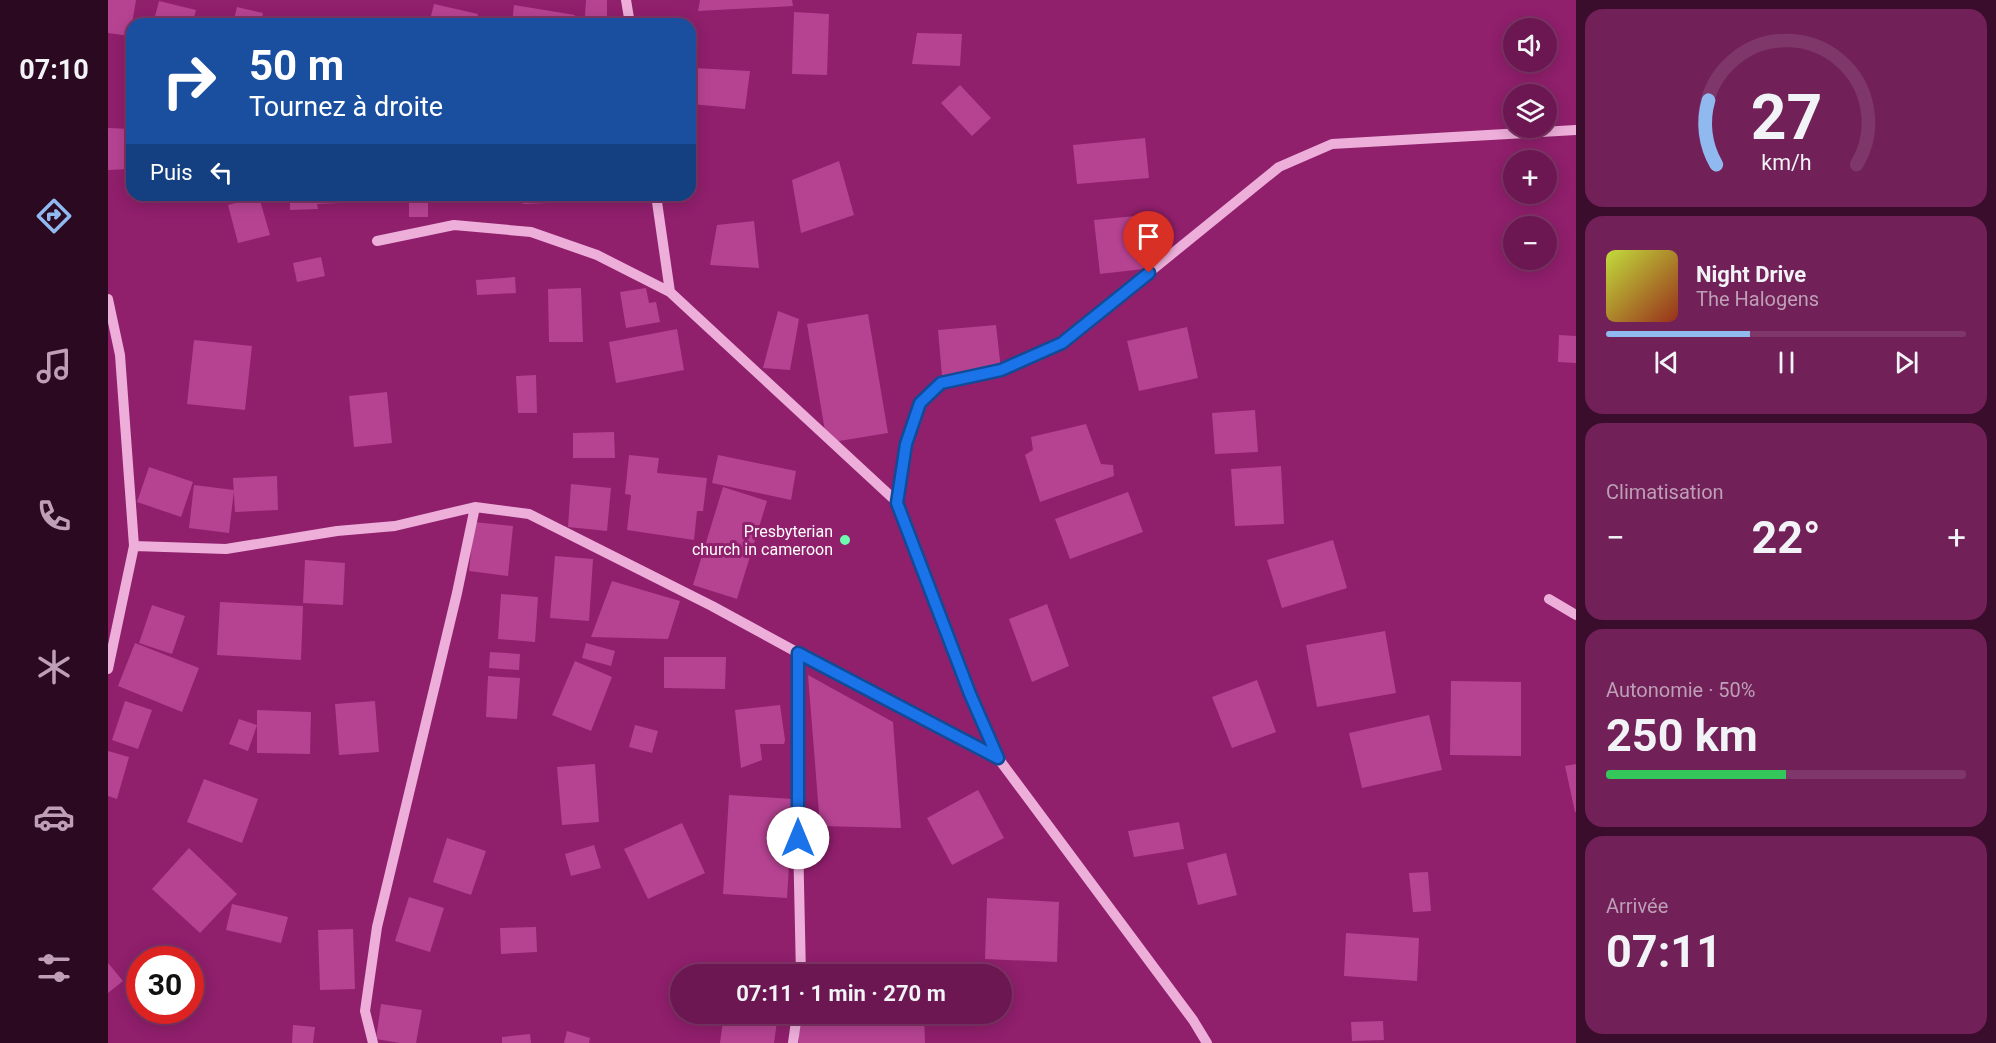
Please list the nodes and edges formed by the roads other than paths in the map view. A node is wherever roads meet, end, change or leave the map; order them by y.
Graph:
1 (627, 0) edge
2 (629, 18) edge
3 (1576, 130) edge
4 (657, 201) edge
5 (377, 242) dead end
6 (670, 292) junction
7 (108, 299) edge
8 (897, 503) junction
9 (475, 507) junction
10 (135, 546) junction
11 (1549, 599) dead end
12 (1576, 615) edge
13 (798, 653) junction
14 (108, 669) edge
15 (998, 758) junction
16 (801, 964) edge
17 (796, 1024) edge
18 (373, 1043) edge
19 (794, 1043) edge
20 (1207, 1043) edge

1 - 2 street
3 - 8 street
4 - 6 street
5 - 6 street
6 - 8 street
7 - 10 street
8 - 15 street
9 - 10 street
9 - 13 street
9 - 18 street
10 - 14 street
11 - 12 street
13 - 15 street
13 - 16 street
15 - 20 street
17 - 19 street

